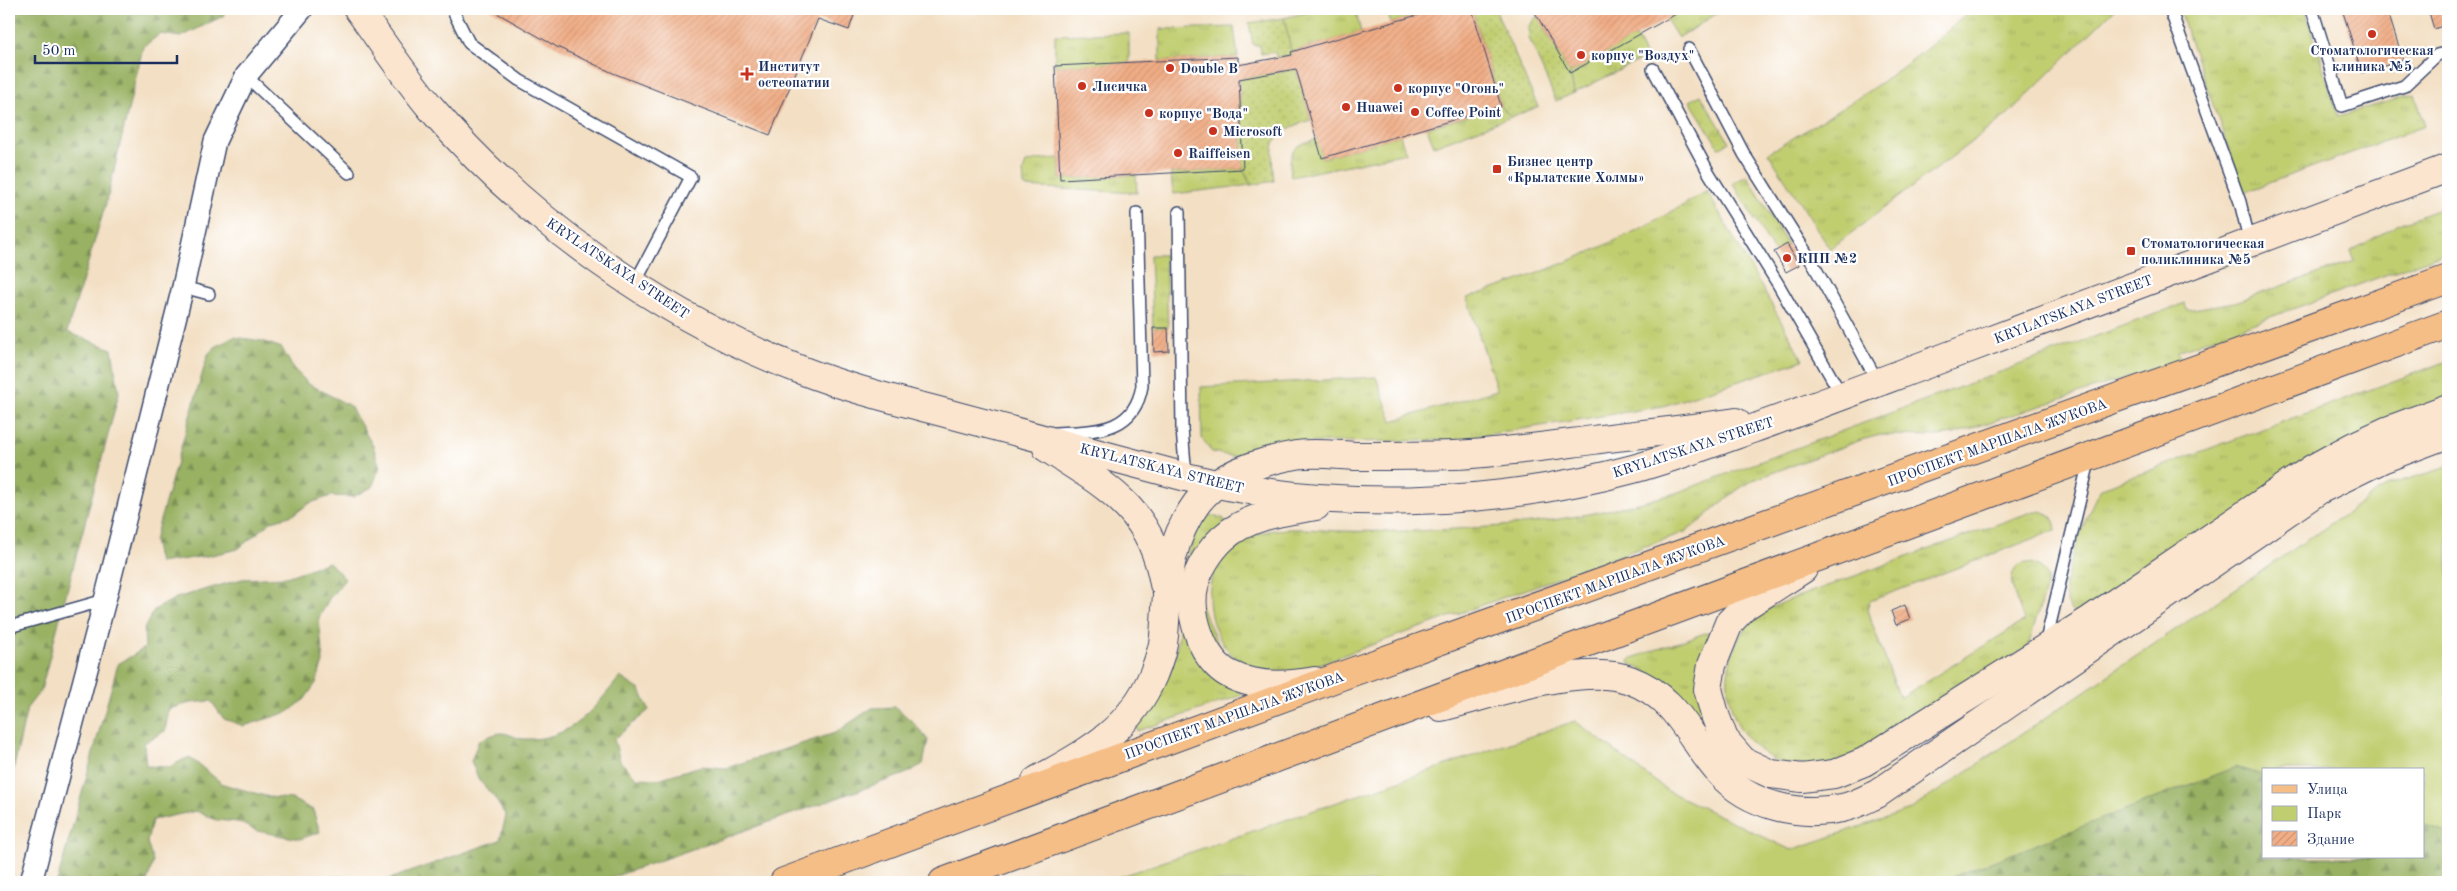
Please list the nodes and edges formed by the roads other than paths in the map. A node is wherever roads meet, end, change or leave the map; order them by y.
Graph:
1 (302, 9) edge
2 (358, 9) edge
3 (455, 9) edge
4 (2170, 9) edge
5 (2312, 9) edge
6 (1689, 49) dead end
7 (2448, 52) edge
8 (1653, 69) dead end
9 (246, 76) junction
10 (2448, 168) edge
11 (350, 173) dead end
12 (1178, 212) dead end
13 (1136, 213) dead end
14 (2250, 243) junction
15 (2448, 279) edge
16 (635, 283) junction
17 (183, 287) junction
18 (209, 294) dead end
19 (2448, 324) edge
20 (1878, 382) junction
21 (1842, 396) junction
22 (2448, 408) edge
23 (1801, 411) junction
24 (1027, 434) junction
25 (2448, 434) edge
26 (2091, 454) junction
27 (1186, 477) junction
28 (1217, 485) junction
29 (1351, 500) junction
30 (1846, 544) junction
31 (1166, 595) junction
32 (105, 600) junction
33 (9, 628) edge
34 (2044, 649) junction
35 (1341, 676) junction
36 (1372, 724) junction
37 (1000, 801) junction
38 (31, 882) edge
39 (784, 882) edge
40 (943, 882) edge

1 - 9 street
2 - 16 main road, KRYLATSKAYA STREET
3 - 16 lane
4 - 14 lane
5 - 7 lane
6 - 20 lane
8 - 21 lane
9 - 11 lane
9 - 17 street
10 - 14 main road, KRYLATSKAYA STREET
12 - 27 lane
13 - 24 lane
14 - 20 main road, KRYLATSKAYA STREET
15 - 35 main road, ПРОСПЕКТ МАРШАЛА ЖУКОВА
16 - 24 main road, KRYLATSKAYA STREET
17 - 18 lane
17 - 32 street
19 - 26 main road
20 - 21 main road, KRYLATSKAYA STREET
21 - 23 main road, KRYLATSKAYA STREET
22 - 34 main road
23 - 28 main road
23 - 29 main road, KRYLATSKAYA STREET
24 - 27 main road, KRYLATSKAYA STREET
24 - 31 main road
25 - 36 main road
26 - 30 main road
26 - 34 lane
27 - 28 main road, KRYLATSKAYA STREET
28 - 29 main road, KRYLATSKAYA STREET
28 - 31 main road
29 - 35 main road
30 - 34 main road
30 - 36 main road
31 - 37 main road
32 - 33 lane
32 - 38 street
35 - 37 main road, ПРОСПЕКТ МАРШАЛА ЖУКОВА
36 - 40 main road
37 - 39 main road, ПРОСПЕКТ МАРШАЛА ЖУКОВА

